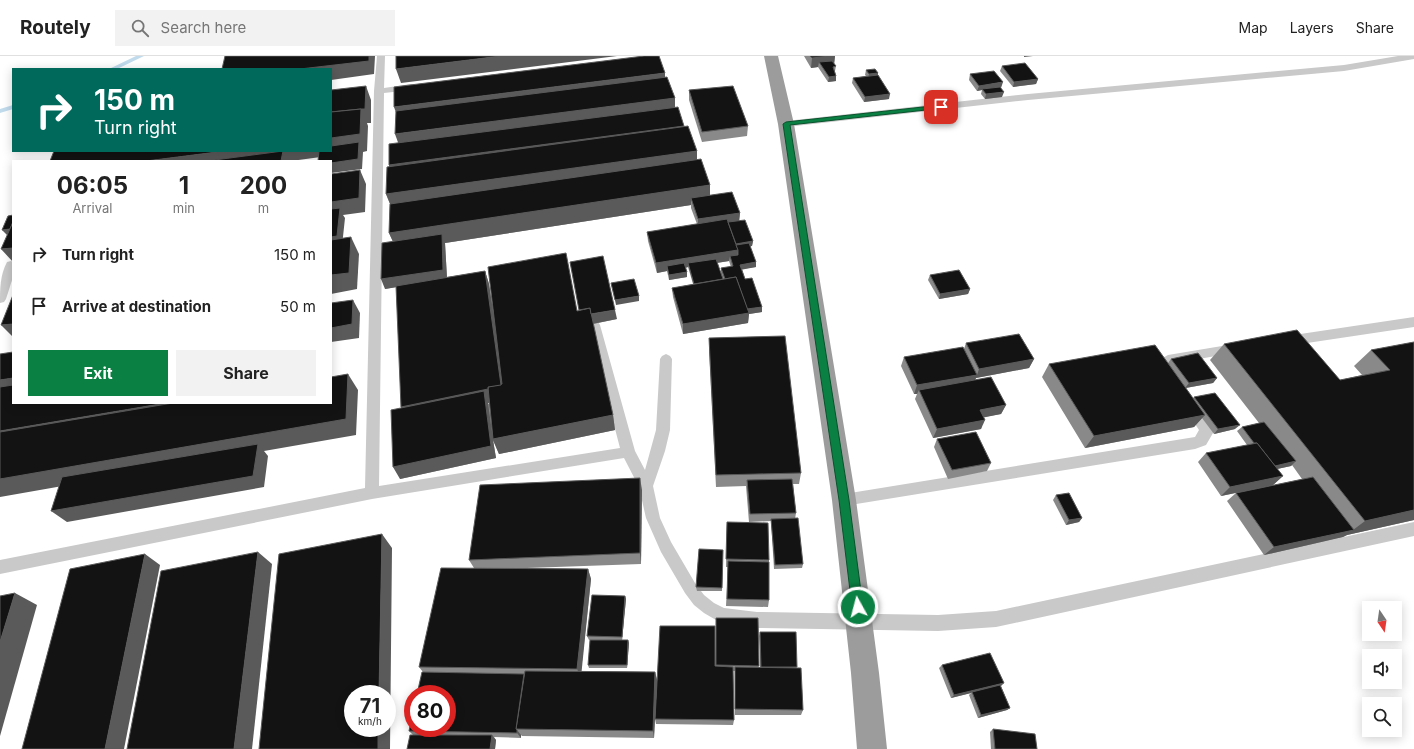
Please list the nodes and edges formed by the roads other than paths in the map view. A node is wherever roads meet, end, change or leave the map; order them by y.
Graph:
1 (381, 56) edge
2 (771, 56) edge
3 (1414, 56) edge
4 (426, 85) edge
5 (379, 91) junction
6 (786, 124) junction
7 (11, 265) edge
8 (0, 299) edge
9 (1414, 322) edge
10 (594, 325) edge
11 (1273, 343) edge
12 (1250, 347) edge
13 (666, 359) dead end
14 (1176, 386) edge
15 (1185, 398) edge
16 (628, 452) junction
17 (646, 486) junction
18 (372, 493) junction
19 (844, 500) junction
20 (1414, 529) edge
21 (0, 567) edge
22 (860, 622) junction
23 (872, 749) edge

1 - 5 lane
2 - 6 highway
3 - 6 lane
4 - 5 lane
5 - 18 lane
6 - 19 highway
7 - 8 lane
9 - 11 lane
10 - 16 lane
12 - 14 lane
13 - 17 lane
15 - 19 lane
16 - 17 lane
16 - 18 lane
17 - 22 lane
18 - 21 lane
19 - 22 highway
20 - 22 lane
22 - 23 highway

